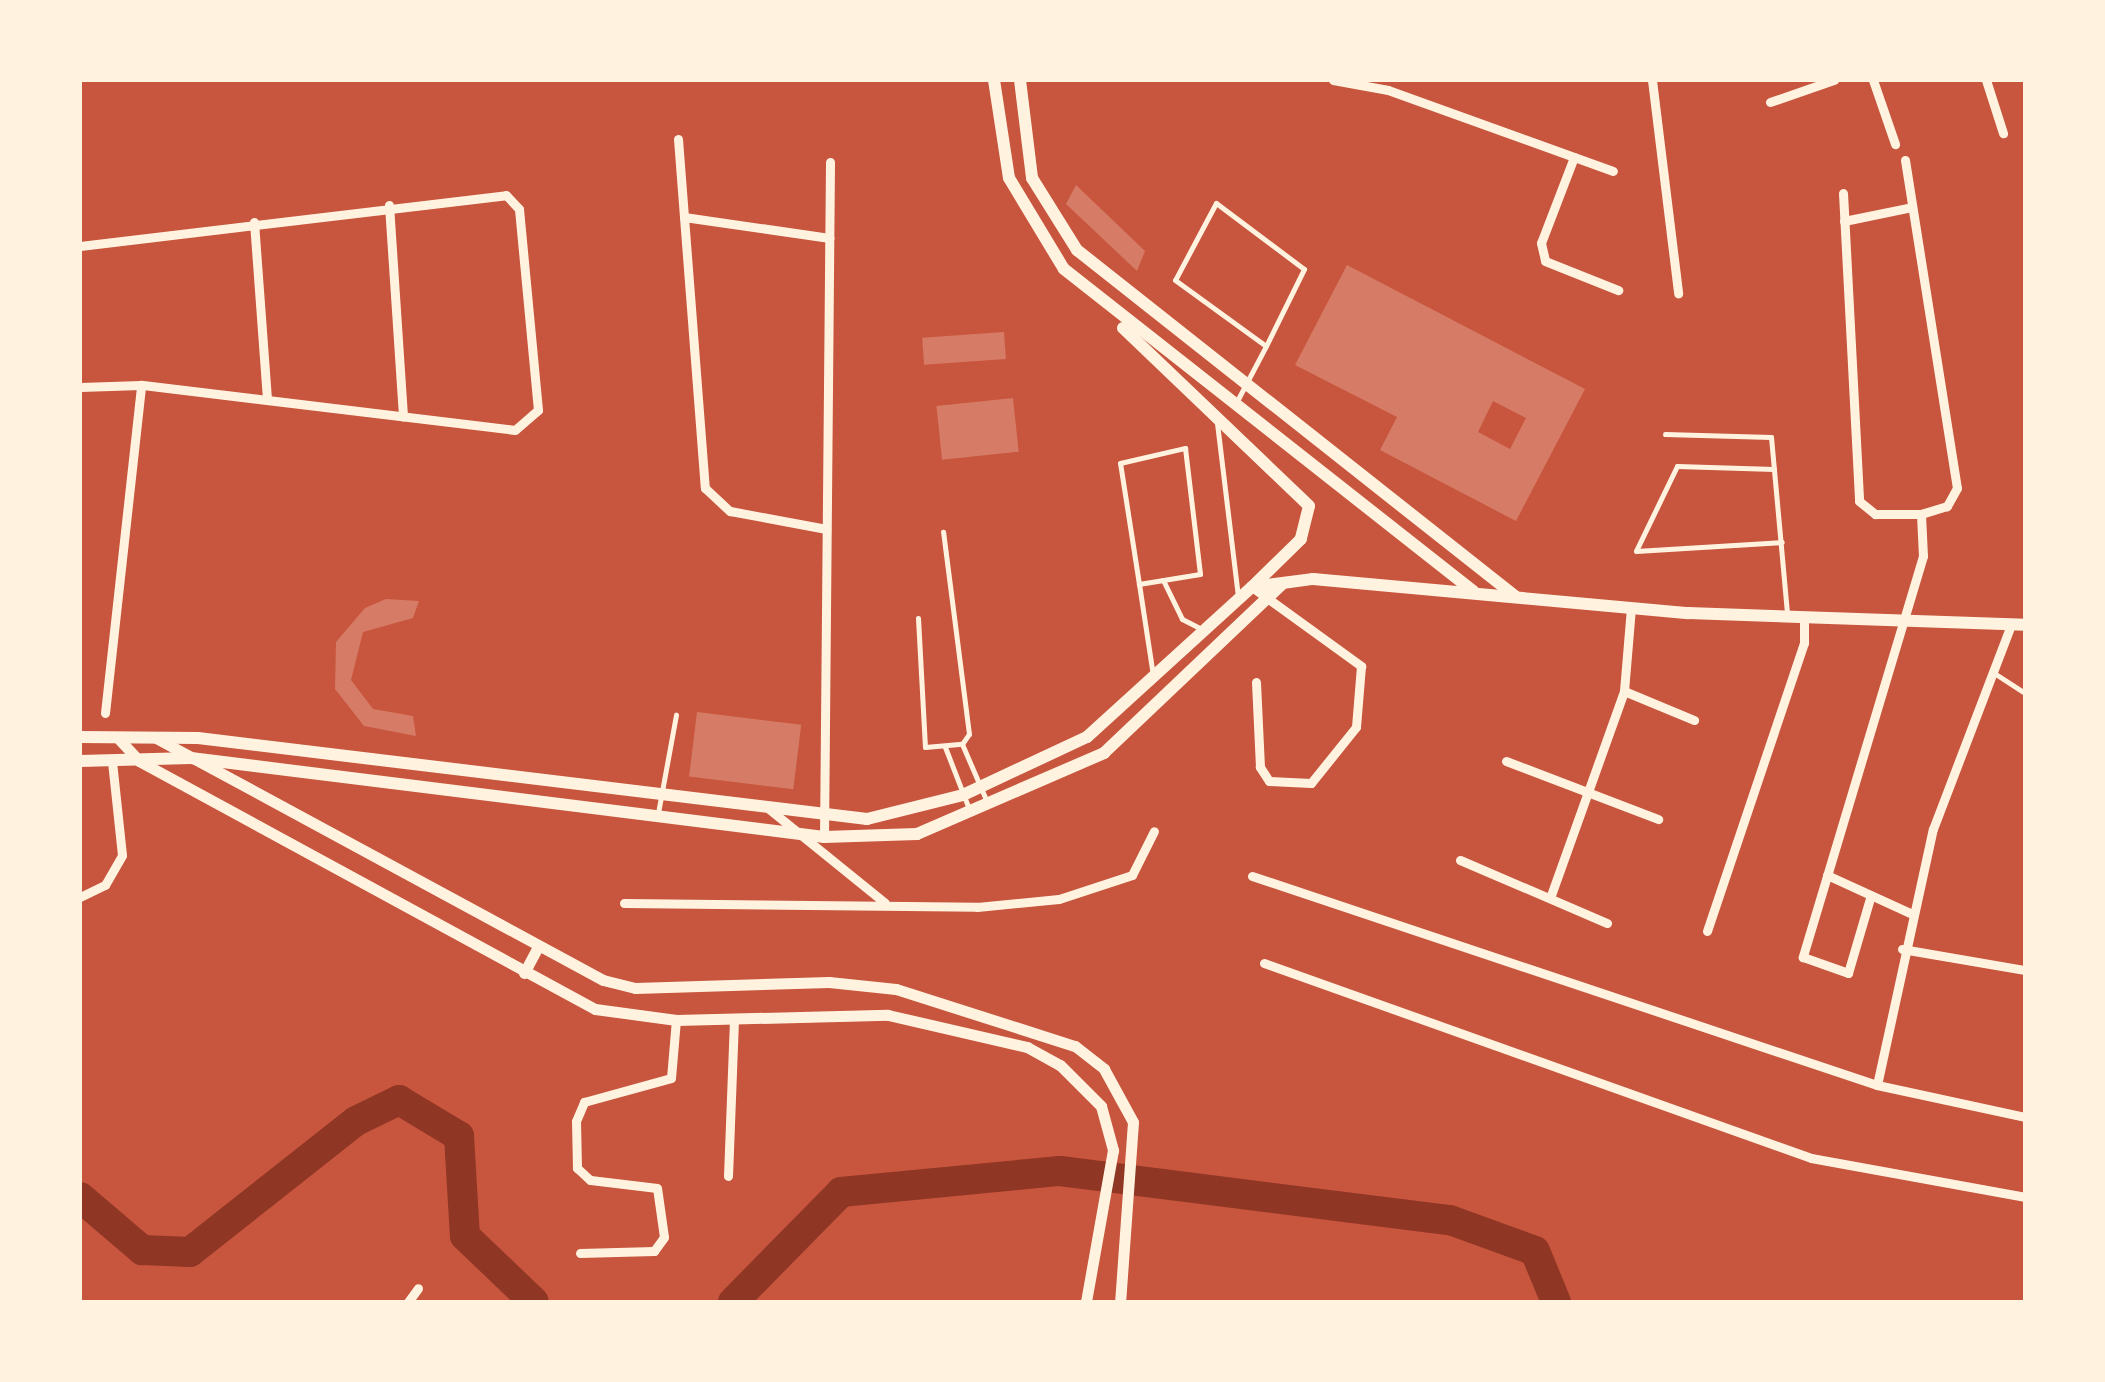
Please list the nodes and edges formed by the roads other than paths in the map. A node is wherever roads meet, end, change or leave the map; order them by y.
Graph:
1 (994, 80) edge
2 (1020, 80) edge
3 (1332, 80) edge
4 (1652, 80) edge
5 (1834, 80) edge
6 (1873, 80) edge
7 (1986, 80) edge
8 (1389, 85) edge
9 (1770, 102) dead end
10 (2002, 132) dead end
11 (678, 139) dead end
12 (1895, 144) dead end
13 (1574, 157) junction
14 (1904, 160) dead end
15 (830, 162) dead end
16 (1613, 171) dead end
17 (1843, 193) dead end
18 (1038, 195) junction
19 (1020, 204) junction
20 (389, 205) junction
21 (1912, 207) junction
22 (684, 218) junction
23 (1844, 221) junction
24 (254, 222) junction
25 (829, 238) junction
26 (80, 246) edge
27 (1618, 290) dead end
28 (1678, 293) dead end
29 (1108, 310) junction
30 (1266, 346) junction
31 (141, 385) junction
32 (1245, 386) junction
33 (80, 387) edge
34 (267, 398) junction
35 (1234, 407) junction
36 (403, 417) junction
37 (1216, 420) junction
38 (1664, 434) dead end
39 (1774, 469) junction
40 (1921, 514) junction
41 (826, 528) junction
42 (943, 532) dead end
43 (1782, 542) junction
44 (1163, 580) junction
45 (1139, 584) junction
46 (1282, 584) junction
47 (1252, 587) junction
48 (1474, 592) junction
49 (1238, 596) junction
50 (1517, 598) junction
51 (1264, 602) junction
52 (1631, 608) junction
53 (1788, 617) junction
54 (918, 618) dead end
55 (1804, 618) junction
56 (1902, 621) junction
57 (2018, 625) edge
58 (1202, 629) junction
59 (1993, 673) junction
60 (1154, 676) junction
61 (1256, 682) dead end
62 (1624, 691) junction
63 (2025, 693) edge
64 (105, 713) dead end
65 (676, 715) dead end
66 (1694, 720) dead end
67 (80, 737) edge
68 (118, 737) junction
69 (154, 737) junction
70 (962, 744) junction
71 (944, 747) junction
72 (191, 758) junction
73 (80, 760) edge
74 (112, 761) junction
75 (139, 761) junction
76 (1506, 761) dead end
77 (980, 788) junction
78 (1590, 791) junction
79 (661, 793) junction
80 (963, 795) junction
81 (769, 809) junction
82 (990, 809) junction
83 (971, 815) junction
84 (658, 816) junction
85 (824, 816) junction
86 (1658, 818) dead end
87 (1154, 831) dead end
88 (791, 833) junction
89 (824, 837) junction
90 (1460, 860) dead end
91 (1827, 875) junction
92 (1252, 876) dead end
93 (1871, 896) junction
94 (80, 897) edge
95 (1550, 898) junction
96 (624, 903) dead end
97 (887, 905) junction
98 (1910, 913) junction
99 (1607, 923) dead end
100 (1707, 931) dead end
101 (538, 947) junction
102 (1902, 948) junction
103 (1264, 963) dead end
104 (2025, 970) edge
105 (524, 973) junction
106 (734, 1019) junction
107 (676, 1020) junction
108 (1877, 1085) junction
109 (2025, 1117) edge
110 (728, 1176) dead end
111 (2025, 1197) edge
112 (580, 1252) dead end
113 (418, 1288) dead end
114 (408, 1302) edge
115 (1086, 1302) edge
116 (1120, 1302) edge

1 - 19 main road
2 - 18 main road
3 - 8 street
4 - 28 street
5 - 9 street
6 - 12 street
7 - 10 street
8 - 13 street
11 - 22 street
13 - 16 street
13 - 27 street
14 - 21 street
15 - 25 street
17 - 23 street
18 - 19 main road
18 - 32 main road
19 - 29 main road
20 - 24 street
20 - 36 street
20 - 36 street
21 - 23 street
21 - 40 street
22 - 25 street
22 - 41 street
23 - 40 street
24 - 26 street
24 - 34 street
25 - 41 street
29 - 35 main road
29 - 37 main road
30 - 30 lane
30 - 32 lane
31 - 33 street
31 - 34 street
31 - 64 street
32 - 35 lane
32 - 50 main road
34 - 36 street
35 - 48 main road
37 - 47 main road
37 - 49 lane
38 - 39 lane
39 - 43 lane
39 - 43 lane
40 - 56 street
41 - 85 street
42 - 70 lane
43 - 53 lane
44 - 45 lane
44 - 45 lane
44 - 58 lane
45 - 60 lane
46 - 47 main road
46 - 48 main road
46 - 51 main road
47 - 49 main road
47 - 51 street
48 - 50 main road
49 - 58 main road
50 - 52 main road
51 - 61 street
51 - 82 main road
52 - 53 main road
52 - 62 street
53 - 55 main road
54 - 71 lane
55 - 56 main road
55 - 100 street
56 - 57 main road
56 - 91 street
57 - 59 street
58 - 60 main road
59 - 63 lane
59 - 98 street
60 - 77 main road
62 - 66 street
62 - 78 street
65 - 79 lane
67 - 68 main road
68 - 69 main road
68 - 75 street
69 - 72 street
69 - 79 main road
70 - 71 lane
70 - 77 lane
71 - 80 lane
72 - 75 main road
72 - 84 main road
72 - 101 street
73 - 74 main road
74 - 75 main road
74 - 94 street
75 - 105 street
76 - 78 street
77 - 80 main road
77 - 82 lane
78 - 86 street
78 - 95 street
79 - 81 main road
79 - 84 lane
80 - 83 lane
80 - 85 main road
81 - 85 main road
81 - 88 street
82 - 83 main road
83 - 89 main road
84 - 88 main road
85 - 89 street
87 - 97 street
88 - 89 main road
88 - 97 street
90 - 95 street
91 - 93 street
91 - 93 street
92 - 108 street
93 - 98 street
95 - 99 street
96 - 97 street
98 - 102 street
101 - 105 street
101 - 116 street
102 - 104 street
102 - 108 street
103 - 111 street
105 - 107 street
106 - 107 street
106 - 110 street
106 - 115 street
107 - 112 street
108 - 109 street
113 - 114 street

